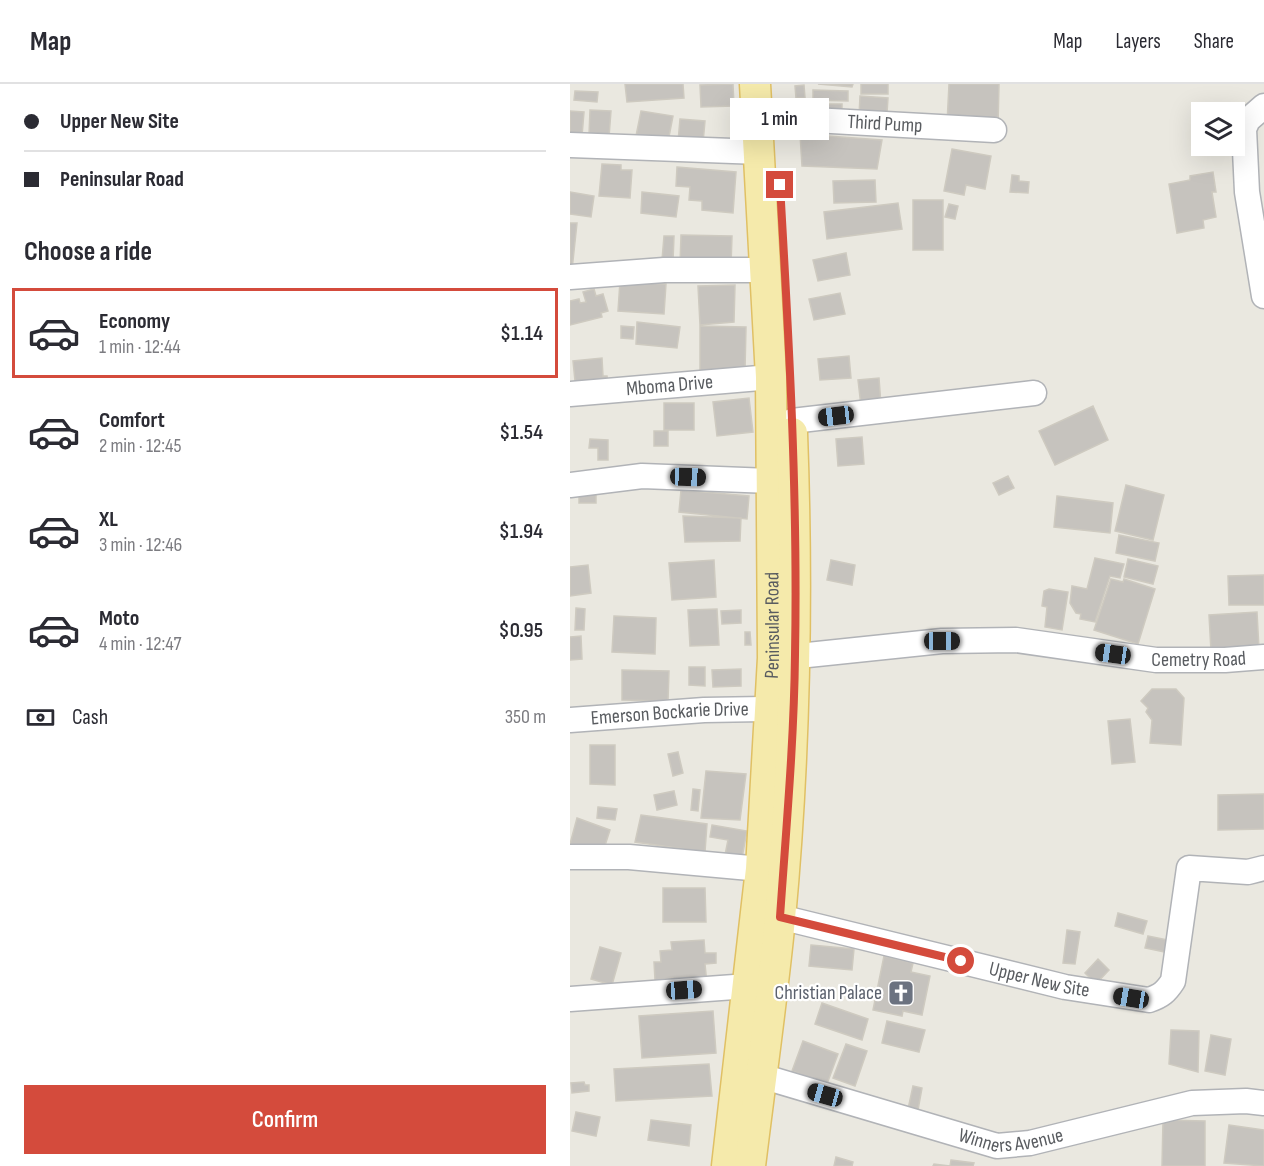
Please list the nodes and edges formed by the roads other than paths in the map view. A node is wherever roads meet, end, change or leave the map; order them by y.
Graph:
1 (755, 84) edge
2 (775, 84) edge
3 (1264, 106) edge
4 (777, 118) junction
5 (994, 130) dead end
6 (570, 145) edge
7 (760, 152) junction
8 (764, 270) junction
9 (570, 277) edge
10 (1264, 296) edge
11 (771, 377) junction
12 (1034, 393) dead end
13 (570, 394) edge
14 (792, 421) junction
15 (773, 481) junction
16 (570, 485) edge
17 (784, 657) junction
18 (1264, 657) edge
19 (770, 709) junction
20 (570, 720) edge
21 (570, 857) edge
22 (1264, 868) edge
23 (761, 869) junction
24 (768, 916) junction
25 (748, 986) junction
26 (570, 999) edge
27 (750, 1074) junction
28 (1264, 1103) edge
29 (727, 1166) edge
30 (750, 1166) edge

1 - 7 main road, Peninsular Road
2 - 4 main road, Peninsular Road
3 - 10 street
4 - 5 street, Third Pump
4 - 14 main road, Peninsular Road
6 - 7 street
7 - 8 main road, Peninsular Road
8 - 9 street
8 - 11 main road, Peninsular Road
11 - 13 street, Mboma Drive
11 - 15 main road, Peninsular Road
12 - 14 street
14 - 17 main road, Peninsular Road
15 - 16 street
15 - 17 main road, Peninsular Road
17 - 18 street, Cemetry Road
17 - 19 main road, Peninsular Road
17 - 24 main road, Peninsular Road
19 - 20 street, Emerson Bockarie Drive
19 - 23 main road, Peninsular Road
21 - 23 street
22 - 24 street, Upper New Site
23 - 24 main road, Peninsular Road
24 - 25 main road, Peninsular Road
24 - 27 main road, Peninsular Road
25 - 26 street
25 - 27 main road, Peninsular Road
27 - 28 street, Winners Avenue
27 - 29 main road, Peninsular Road
27 - 30 main road, Peninsular Road

